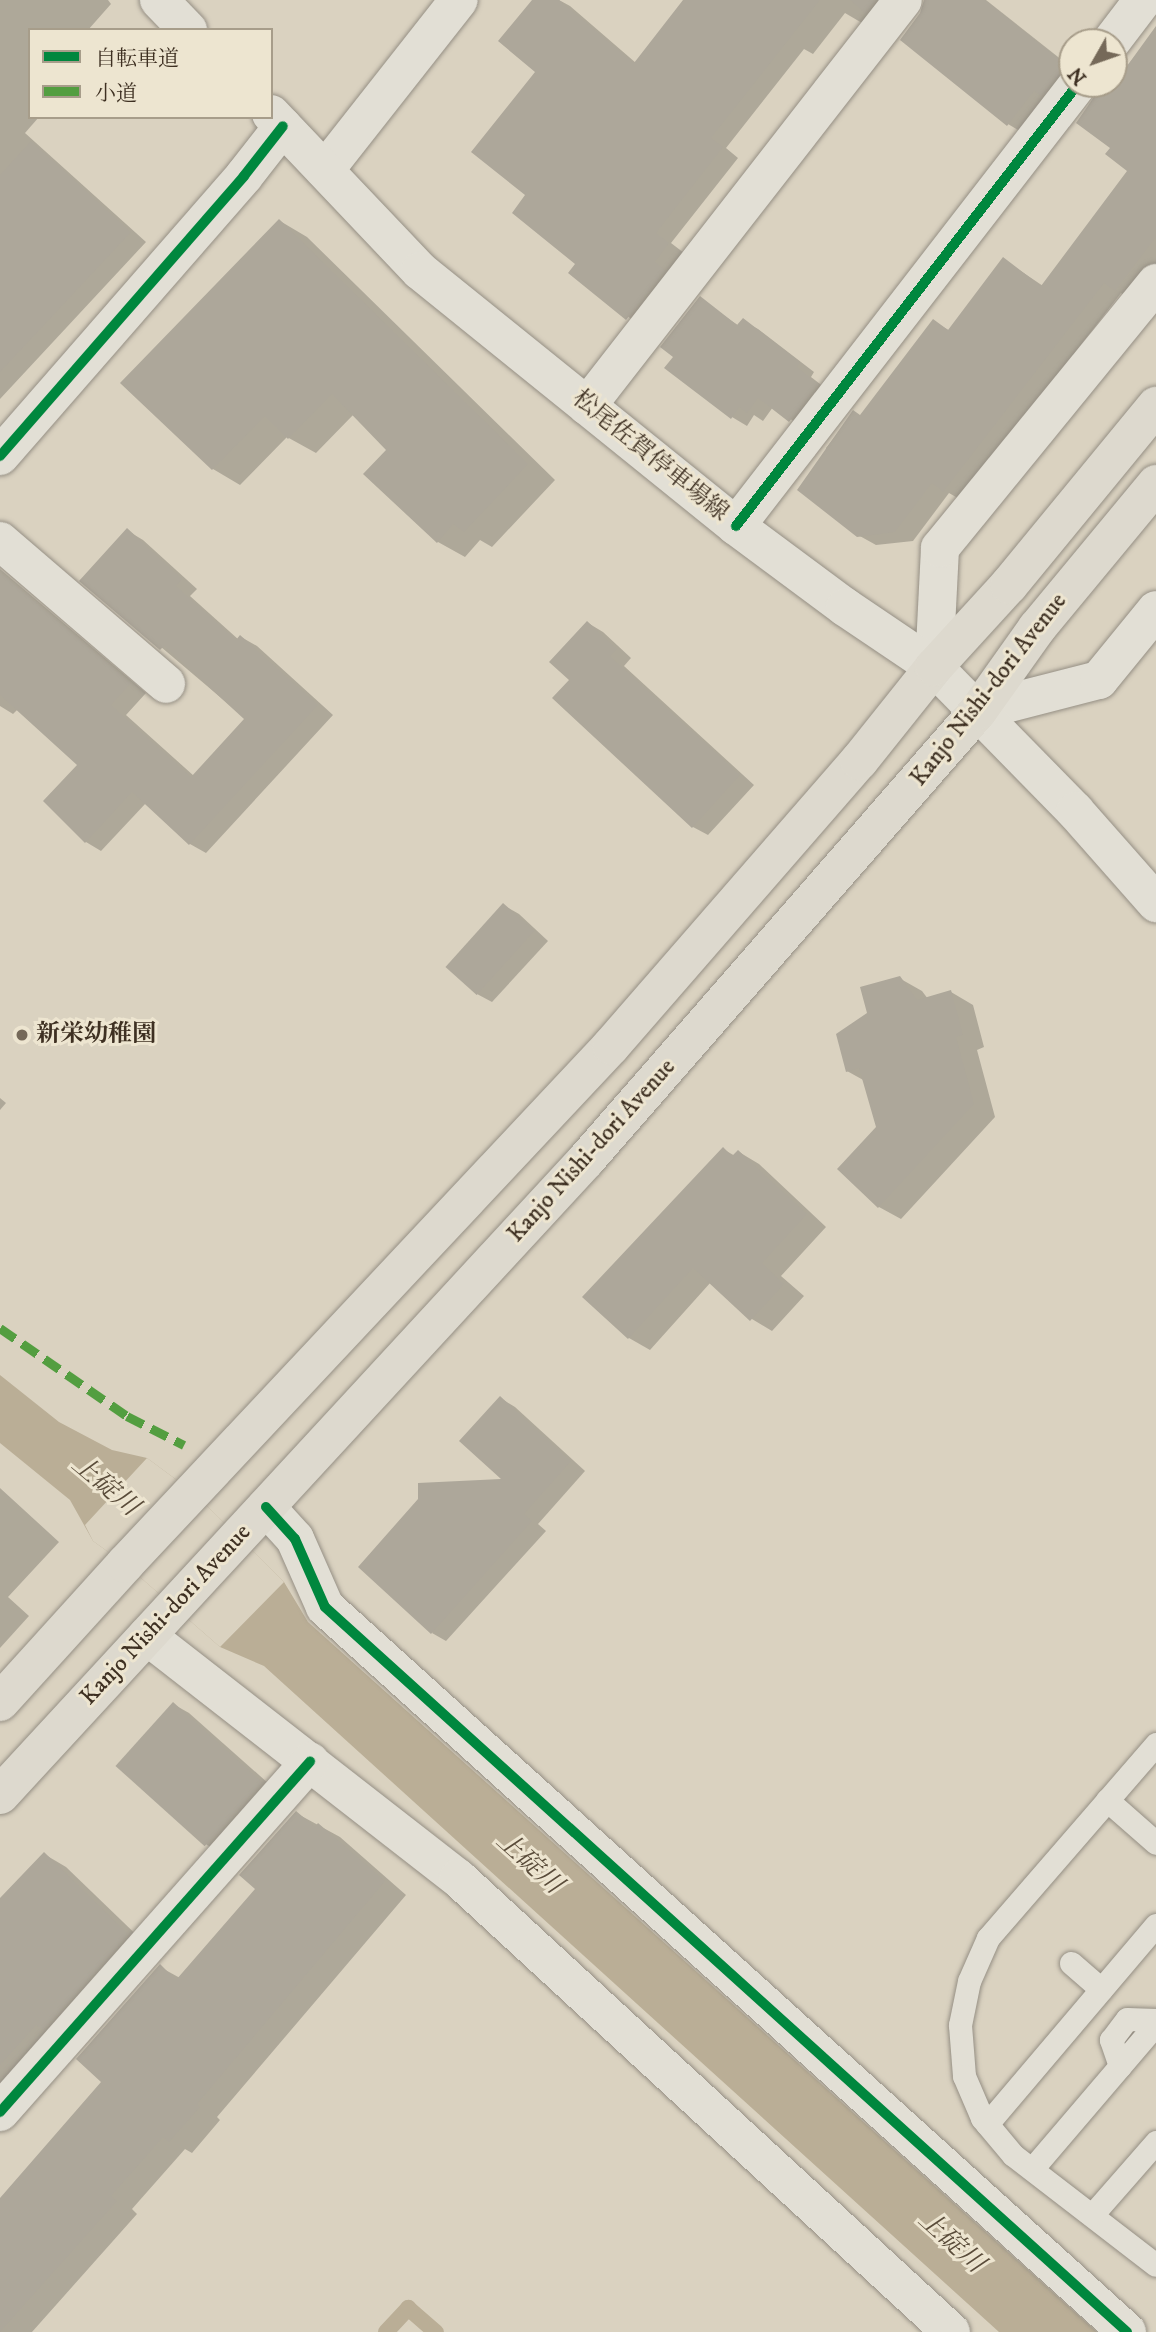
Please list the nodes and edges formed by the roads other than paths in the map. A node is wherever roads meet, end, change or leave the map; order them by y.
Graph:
1 (159, 0) edge
2 (459, 0) edge
3 (903, 0) edge
4 (1143, 0) edge
5 (186, 28) edge
6 (1122, 28) edge
7 (1067, 98) edge
8 (277, 120) edge
9 (326, 170) junction
10 (1156, 283) edge
11 (587, 406) junction
12 (1156, 406) edge
13 (0, 456) edge
14 (1156, 484) edge
15 (736, 526) junction
16 (0, 541) edge
17 (1156, 610) edge
18 (934, 667) junction
19 (166, 684) dead end
20 (978, 711) junction
21 (1156, 904) edge
22 (266, 1507) junction
23 (147, 1636) junction
24 (0, 1702) edge
25 (1156, 1744) edge
26 (310, 1762) junction
27 (0, 1795) edge
28 (1107, 1800) junction
29 (1156, 1843) edge
30 (1156, 1925) edge
31 (1071, 1963) dead end
32 (1101, 1989) junction
33 (1156, 2022) edge
34 (0, 2112) edge
35 (987, 2124) junction
36 (1156, 2141) edge
37 (1032, 2169) junction
38 (1092, 2215) junction
39 (1156, 2265) edge
40 (951, 2332) edge
41 (1127, 2332) edge

1 - 5 street
2 - 9 street
3 - 11 street
4 - 6 street
7 - 15 street
8 - 9 street, 松尾佐賀停車場線
8 - 13 street
9 - 11 street, 松尾佐賀停車場線
10 - 18 street
11 - 15 street, 松尾佐賀停車場線
12 - 18 highway, Kanjo Nishi-dori Avenue
14 - 20 highway, Kanjo Nishi-dori Avenue
15 - 18 street, 松尾佐賀停車場線
16 - 19 street
17 - 20 street
18 - 20 street, 松尾佐賀停車場線
18 - 24 highway, Kanjo Nishi-dori Avenue
20 - 21 street, 松尾佐賀停車場線
20 - 22 highway, Kanjo Nishi-dori Avenue
22 - 23 highway, Kanjo Nishi-dori Avenue
22 - 41 street
23 - 26 street
23 - 27 highway, Kanjo Nishi-dori Avenue
25 - 28 lane
26 - 34 street
26 - 40 street
28 - 29 lane
28 - 35 lane
30 - 32 lane
31 - 32 lane
32 - 35 lane
33 - 37 lane
35 - 37 lane
36 - 38 lane
37 - 38 lane
38 - 39 lane

